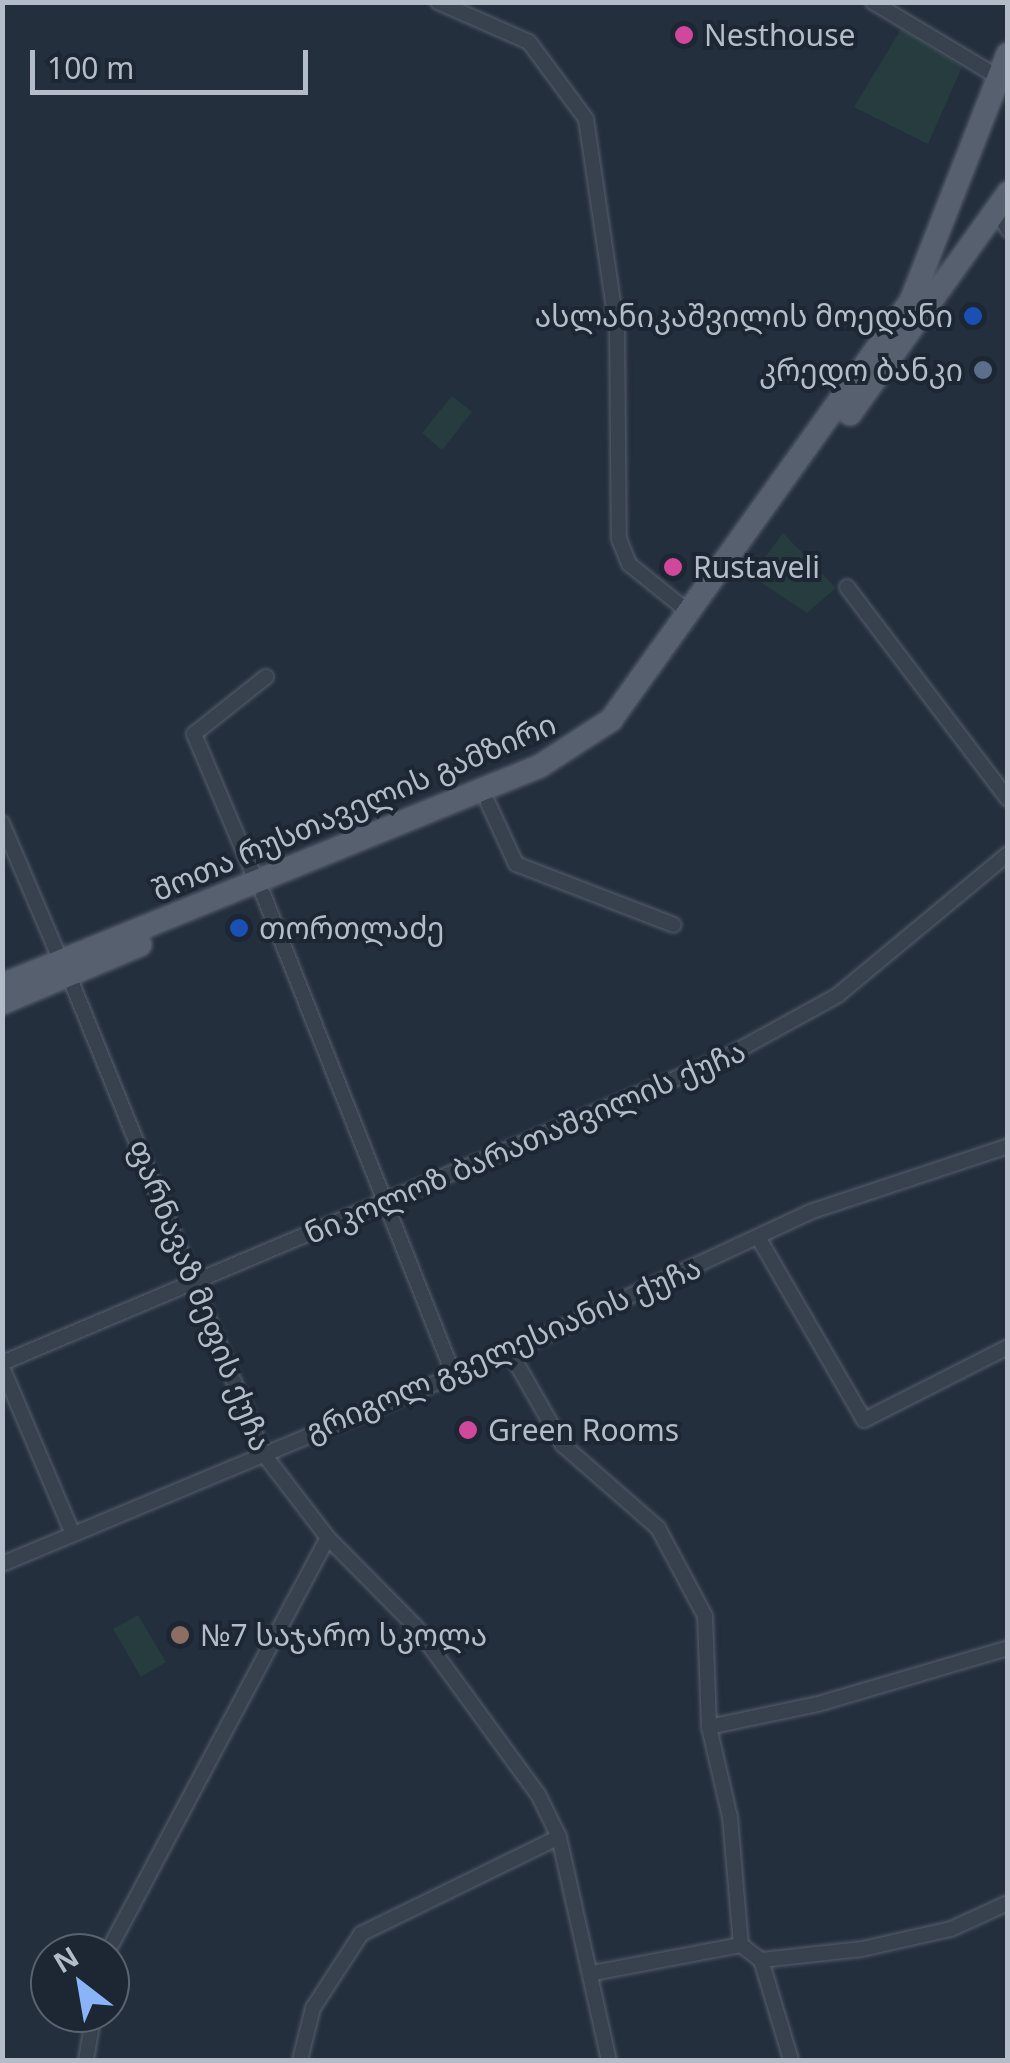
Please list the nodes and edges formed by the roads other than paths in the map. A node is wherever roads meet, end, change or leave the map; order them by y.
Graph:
1 (438, 2) edge
2 (873, 2) edge
3 (1008, 54) edge
4 (996, 76) junction
5 (1008, 98) edge
6 (1002, 200) edge
7 (1008, 230) edge
8 (847, 587) dead end
9 (691, 615) junction
10 (266, 677) dead end
11 (1008, 799) edge
12 (488, 803) junction
13 (2, 824) edge
14 (1008, 854) edge
15 (260, 888) junction
16 (674, 925) dead end
17 (65, 968) junction
18 (2, 985) edge
19 (2, 1003) edge
20 (1008, 1146) edge
21 (390, 1201) junction
22 (758, 1237) junction
23 (195, 1284) junction
24 (1008, 1346) edge
25 (510, 1352) junction
26 (2, 1364) edge
27 (453, 1374) junction
28 (263, 1452) junction
29 (73, 1534) junction
30 (328, 1538) junction
31 (2, 1564) edge
32 (1008, 1648) edge
33 (709, 1726) junction
34 (558, 1837) junction
35 (1008, 1903) edge
36 (118, 1933) edge
37 (742, 1945) junction
38 (760, 1960) junction
39 (592, 1973) junction
40 (91, 2033) edge
41 (86, 2060) edge
42 (300, 2060) edge
43 (609, 2060) edge
44 (791, 2060) edge

1 - 9 street
2 - 4 street
3 - 4 main road, შოთა რუსთაველის გამზირი
4 - 5 main road
4 - 9 main road, შოთა რუსთაველის გამზირი
6 - 7 street
6 - 12 main road, შოთა რუსთაველის გამზირი
8 - 11 street
9 - 15 main road, შოთა რუსთაველის გამზირი
10 - 15 street
12 - 15 main road, შოთა რუსთაველის გამზირი
12 - 16 street
13 - 17 street, ფარნავაზ მეფის ქუჩა
14 - 21 street, ნიკოლოზ ბარათაშვილის ქუჩა
15 - 17 main road, შოთა რუსთაველის გამზირი
15 - 21 street
17 - 18 main road, შოთა რუსთაველის გამზირი
17 - 19 main road, შოთა რუსთაველის გამზირი
17 - 23 street, ფარნავაზ მეფის ქუჩა
20 - 22 street, გრიგოლ გველესიანის ქუჩა
21 - 23 street, ნიკოლოზ ბარათაშვილის ქუჩა
21 - 27 street
22 - 24 street
22 - 25 street, გრიგოლ გველესიანის ქუჩა
23 - 26 street, ნიკოლოზ ბარათაშვილის ქუჩა
23 - 28 street, ფარნავაზ მეფის ქუჩა
25 - 27 street, გრიგოლ გველესიანის ქუჩა
25 - 33 street
26 - 29 street
27 - 28 street, გრიგოლ გველესიანის ქუჩა
28 - 29 street, გრიგოლ გველესიანის ქუჩა
28 - 30 street, ფარნავაზ მეფის ქუჩა
29 - 31 street, გრიგოლ გველესიანის ქუჩა
30 - 34 street, ფარნავაზ მეფის ქუჩა
30 - 36 street
32 - 33 street
33 - 37 street
34 - 39 street, ფარნავაზ მეფის ქუჩა
34 - 42 street
35 - 38 street
37 - 38 street
37 - 39 street
38 - 44 street
39 - 43 street, ფარნავაზ მეფის ქუჩა
40 - 41 street

